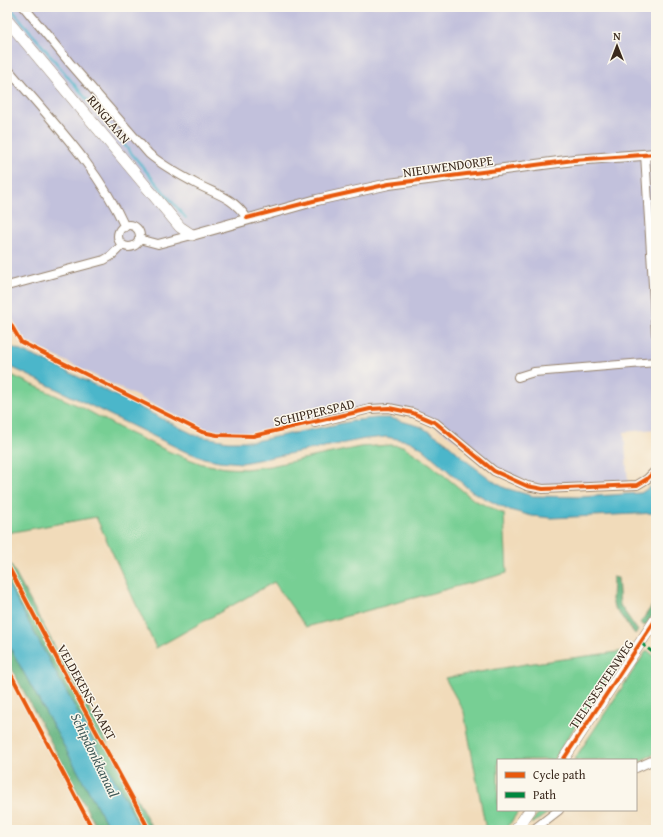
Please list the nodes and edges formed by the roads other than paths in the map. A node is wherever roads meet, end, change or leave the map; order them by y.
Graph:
1 (24, 7) edge
2 (7, 20) edge
3 (7, 68) edge
4 (645, 154) junction
5 (656, 154) edge
6 (247, 218) junction
7 (124, 227) junction
8 (192, 235) junction
9 (139, 239) junction
10 (122, 245) junction
11 (7, 286) edge
12 (656, 334) edge
13 (656, 362) edge
14 (518, 377) dead end
15 (315, 422) dead end
16 (656, 470) edge
17 (656, 619) edge
18 (564, 759) edge
19 (656, 759) edge
20 (637, 768) edge
21 (529, 811) edge
22 (559, 811) edge
23 (516, 830) edge
24 (533, 830) edge

1 - 6 street, RINGLAAN
2 - 8 main road, RINGLAAN
3 - 7 street
4 - 5 street, NIEUWENDORPE
4 - 6 street, NIEUWENDORPE
4 - 12 street
6 - 8 street, NIEUWENDORPE
7 - 9 street
7 - 10 street
8 - 9 street
9 - 10 street
10 - 11 street
13 - 14 street
15 - 16 street, SCHIPPERSPAD
17 - 18 main road, TIELTSESTEENWEG
19 - 20 street
21 - 23 main road
22 - 24 street

